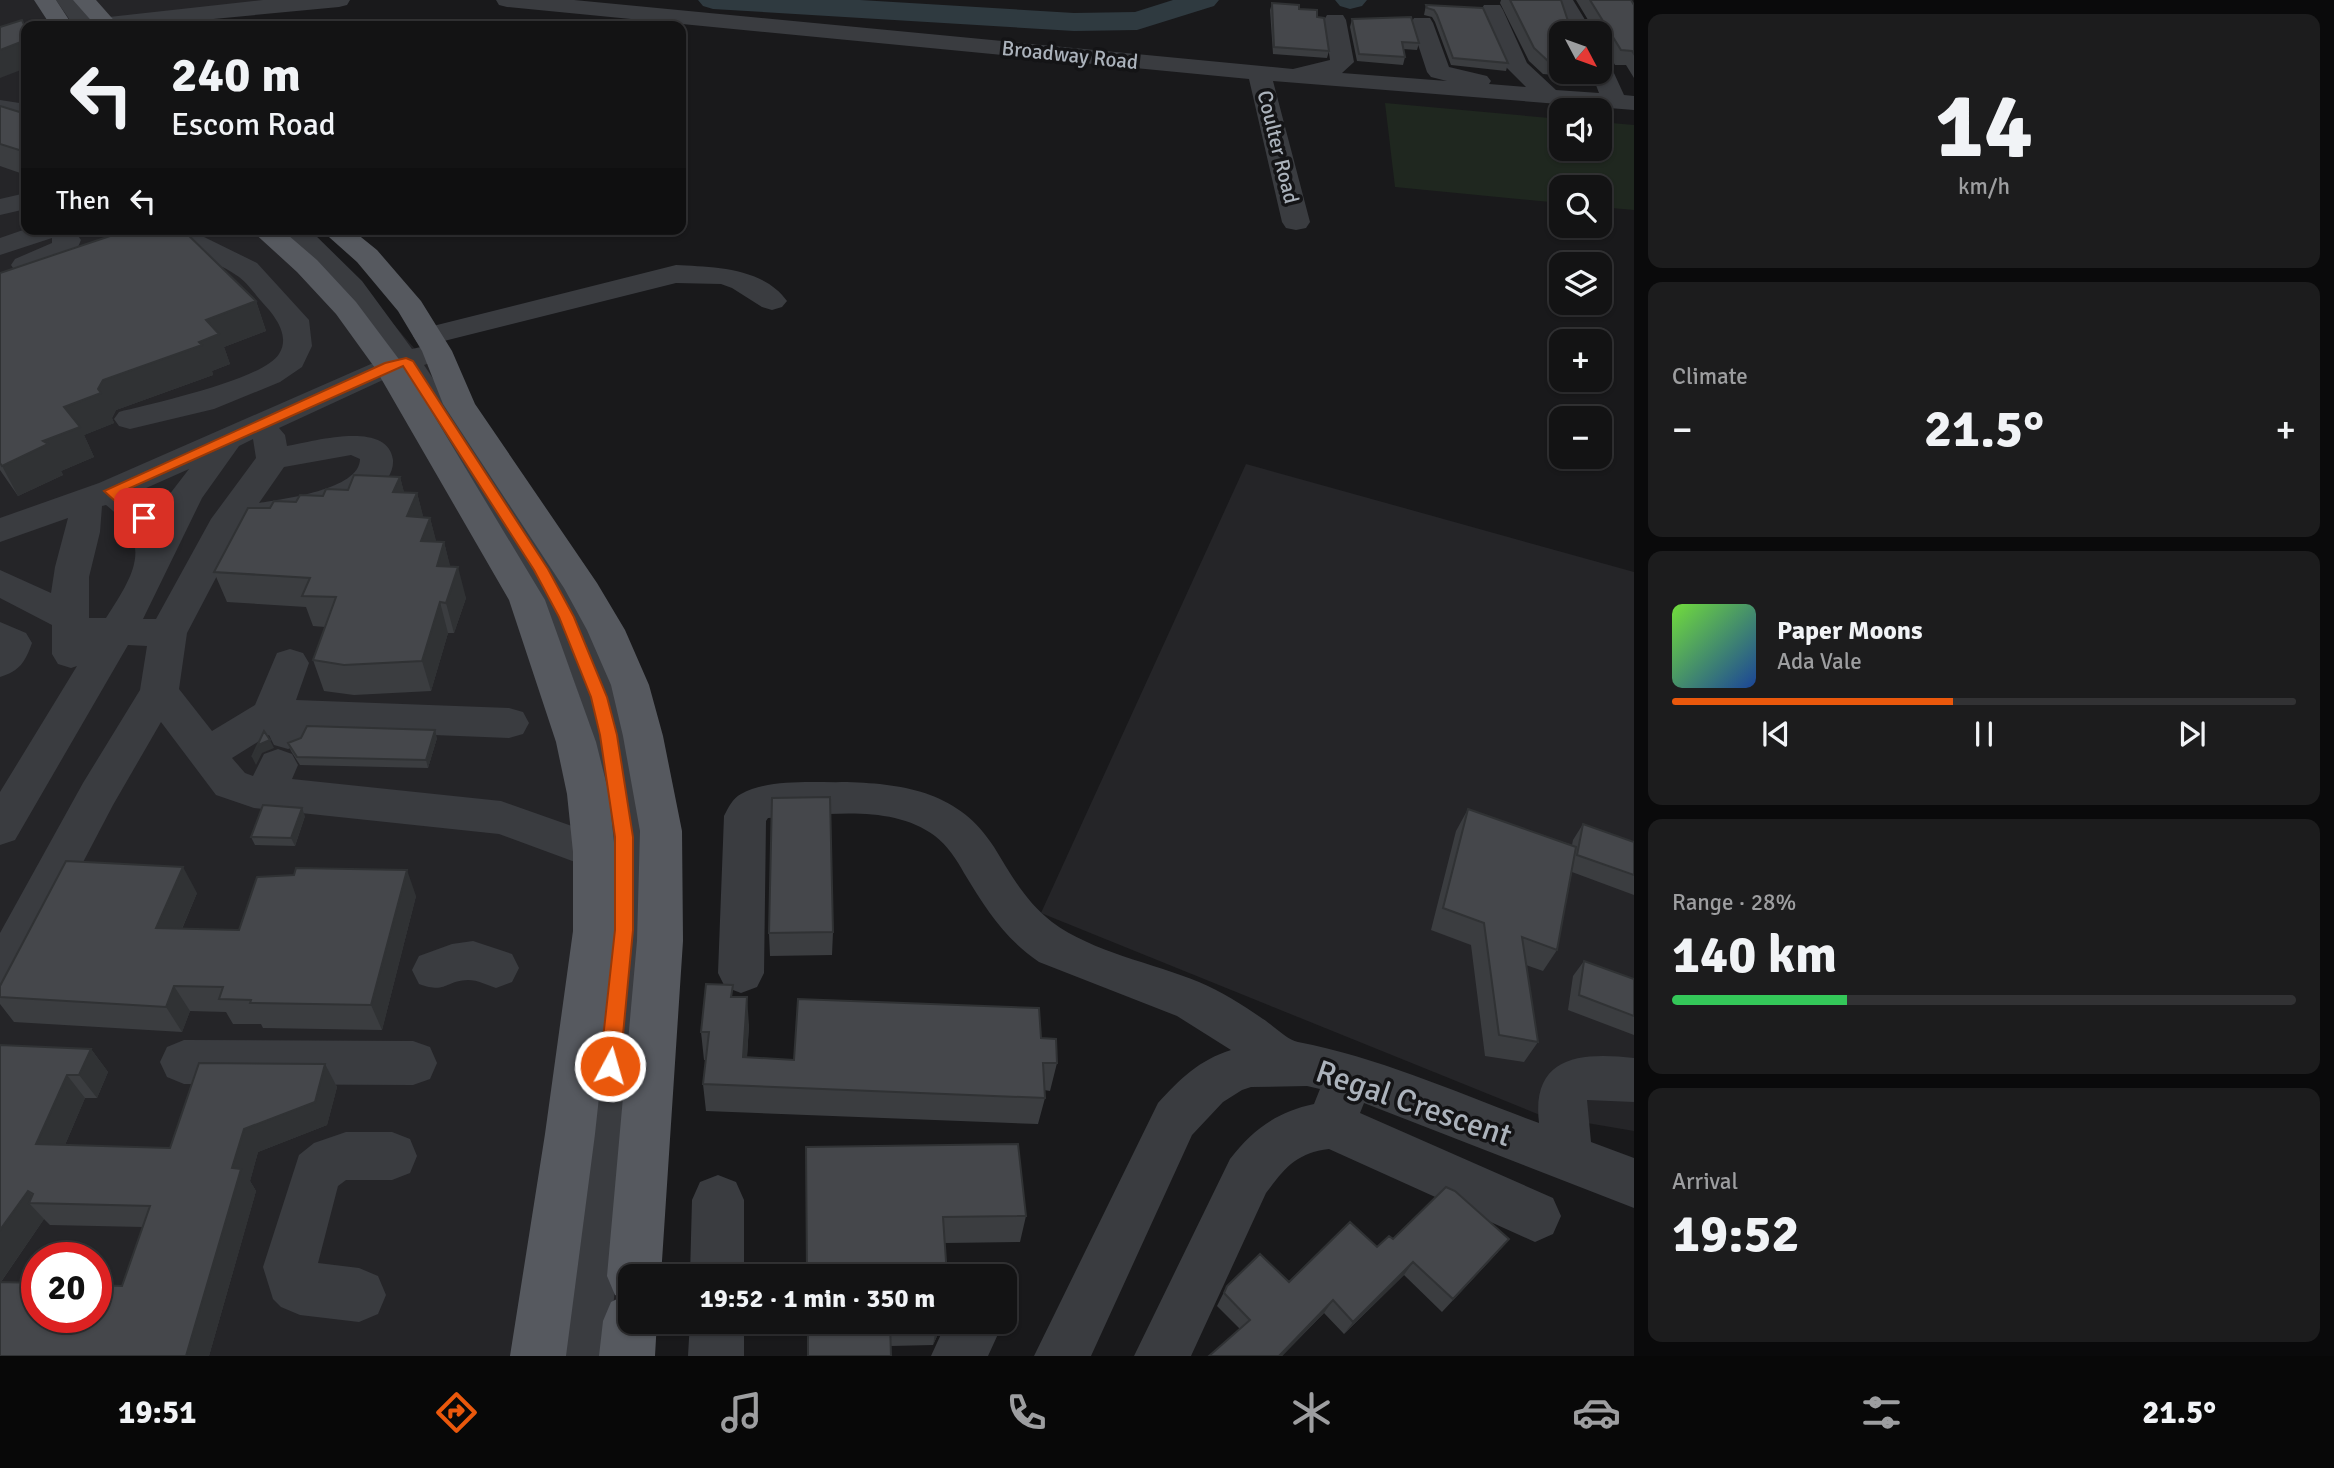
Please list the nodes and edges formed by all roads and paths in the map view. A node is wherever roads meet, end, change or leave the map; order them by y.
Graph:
1 (45, 0) edge
2 (67, 0) edge
3 (83, 0) edge
4 (163, 0) edge
5 (339, 0) edge
6 (507, 0) edge
7 (1562, 0) edge
8 (1492, 10) dead end
9 (189, 13) junction
10 (1335, 20) dead end
11 (59, 21) edge
12 (92, 21) edge
13 (95, 21) edge
14 (133, 21) edge
15 (1575, 21) edge
16 (1422, 23) dead end
17 (1259, 73) junction
18 (1293, 75) junction
19 (1609, 84) edge
20 (1501, 93) junction
21 (1549, 96) junction
22 (1623, 102) edge
23 (0, 107) edge
24 (21, 110) edge
25 (21, 202) edge
26 (0, 207) edge
27 (1296, 222) dead end
28 (35, 235) edge
29 (63, 235) edge
30 (271, 235) edge
31 (299, 235) edge
32 (341, 235) edge
33 (178, 239) edge
34 (1, 247) edge
35 (25, 265) edge
36 (772, 301) dead end
37 (415, 354) junction
38 (130, 419) dead end
39 (267, 422) junction
40 (229, 440) junction
41 (273, 458) junction
42 (98, 496) junction
43 (228, 519) junction
44 (0, 530) edge
45 (154, 561) junction
46 (0, 582) edge
47 (71, 625) junction
48 (118, 629) junction
49 (168, 633) junction
50 (0, 635) edge
51 (0, 663) edge
52 (290, 663) dead end
53 (159, 691) junction
54 (66, 715) junction
55 (509, 723) dead end
56 (280, 744) junction
57 (207, 754) junction
58 (0, 828) edge
59 (594, 852) junction
60 (496, 968) dead end
61 (436, 970) dead end
62 (741, 973) dead end
63 (0, 976) edge
64 (184, 1062) dead end
65 (414, 1063) dead end
66 (1287, 1063) junction
67 (1350, 1075) junction
68 (1634, 1080) edge
69 (1331, 1125) junction
70 (391, 1156) dead end
71 (1569, 1158) junction
72 (1634, 1182) edge
73 (718, 1200) dead end
74 (1535, 1216) dead end
75 (635, 1264) edge
76 (717, 1264) edge
77 (359, 1295) dead end
78 (629, 1334) edge
79 (717, 1334) edge
80 (970, 1334) edge
81 (538, 1356) edge
82 (581, 1356) edge
83 (627, 1356) edge
84 (716, 1356) edge
85 (959, 1356) edge
86 (1062, 1356) edge
87 (1162, 1356) edge

1 - 11 main road
2 - 12 street
3 - 13 main road
4 - 9 street
5 - 9 street
6 - 17 street, Broadway Road
7 - 15 street
8 - 21 street
9 - 14 street
10 - 18 street
16 - 20 street
17 - 18 street, Broadway Road
17 - 27 street, Coulter Road
18 - 20 street, Broadway Road
19 - 22 street
20 - 21 street, Broadway Road
21 - 22 street, Broadway Road
23 - 24 street
25 - 26 street
28 - 34 street
29 - 35 street
30 - 37 main road
31 - 37 street
32 - 37 main road
33 - 38 street
36 - 37 street
37 - 39 street
37 - 59 main road
37 - 75 main road
37 - 82 street
39 - 40 street
39 - 41 street
40 - 42 street
40 - 45 street
41 - 43 street
41 - 43 street
42 - 44 street
42 - 45 street
42 - 47 street
43 - 49 street
45 - 48 street
46 - 47 street
47 - 48 street
47 - 54 street
48 - 49 street
48 - 54 street
49 - 53 street
50 - 51 street
52 - 56 street
53 - 57 street
53 - 63 street
54 - 58 street
55 - 56 street
56 - 57 street
56 - 57 street
56 - 59 street
59 - 81 main road
60 - 61 street
62 - 66 street
64 - 65 street
66 - 67 street, Regal Crescent
66 - 86 street, Regal Crescent
67 - 69 street
67 - 71 street, Regal Crescent
68 - 71 street
69 - 74 street
69 - 87 street
70 - 77 street
71 - 72 street, Regal Crescent
73 - 76 street
78 - 83 main road
79 - 84 street
80 - 85 street

